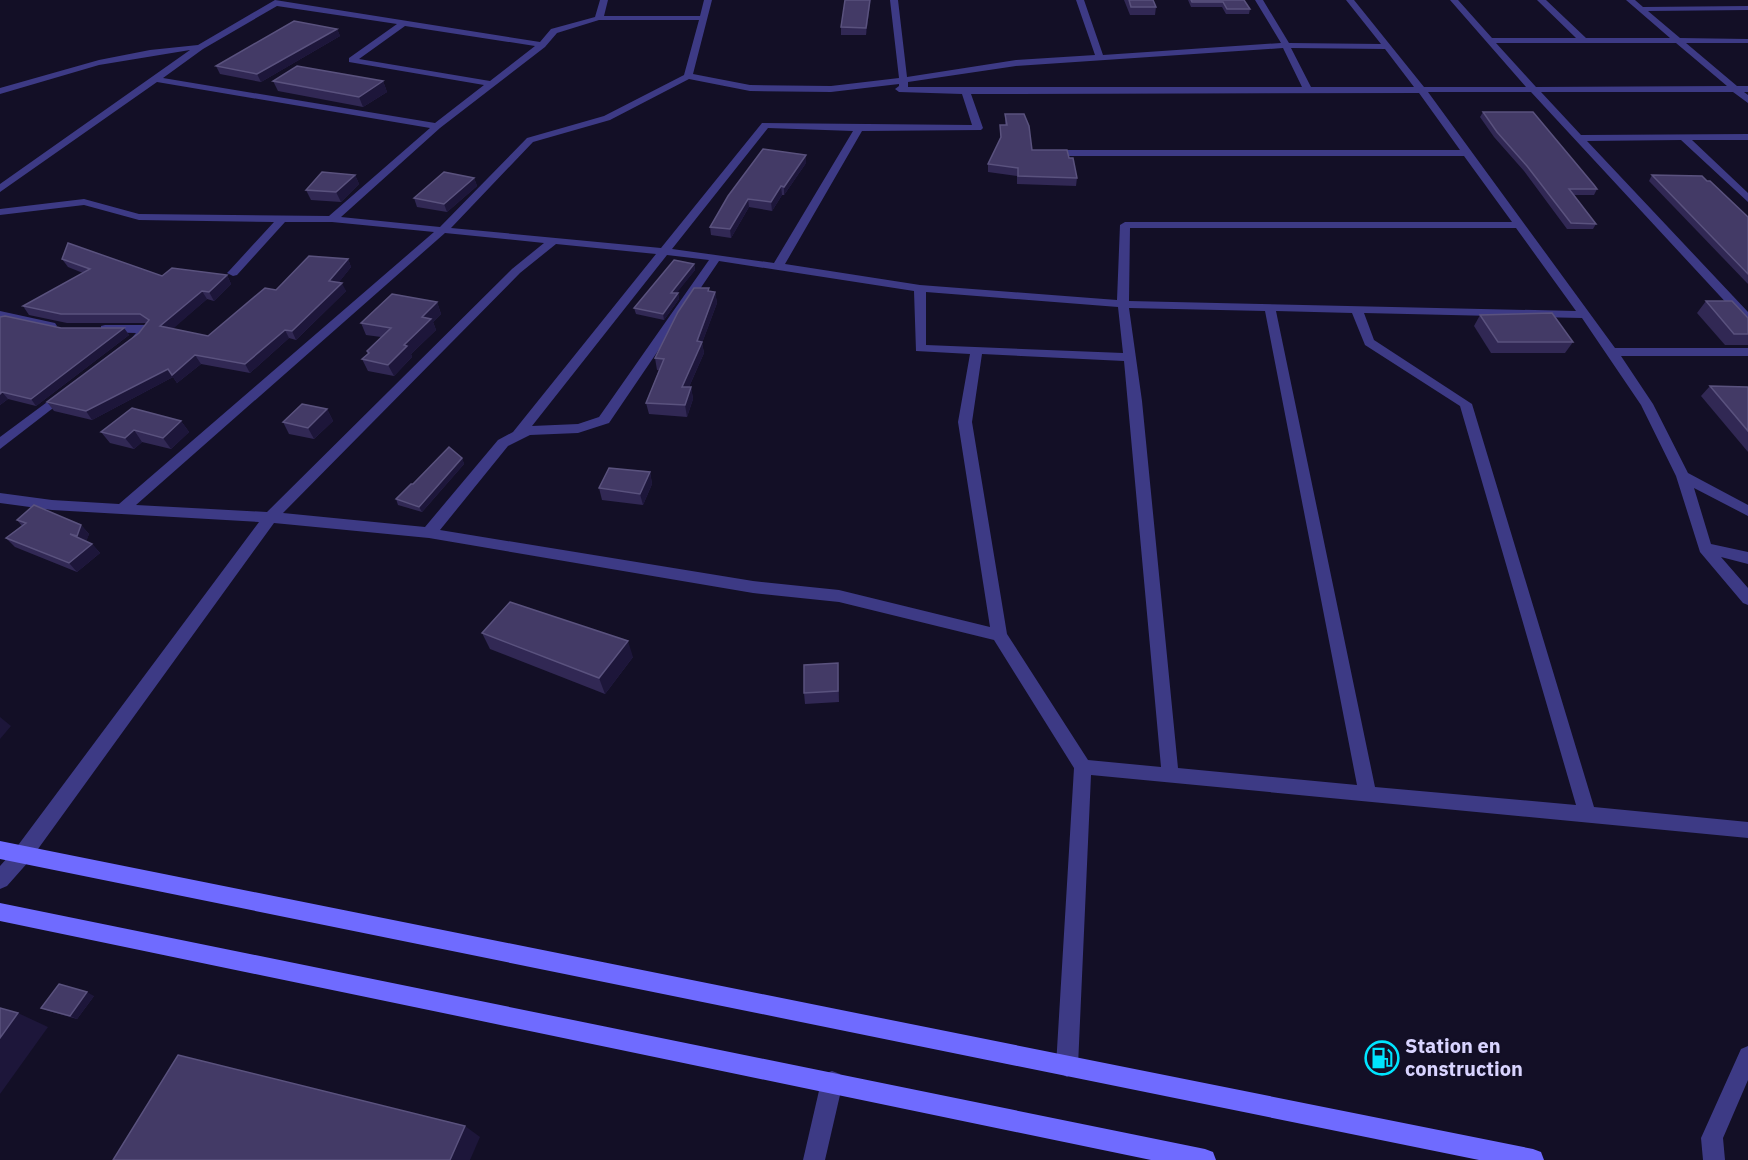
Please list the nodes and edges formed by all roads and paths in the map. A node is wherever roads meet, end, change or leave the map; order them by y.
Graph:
1 (604, 0) edge
2 (708, 0) edge
3 (894, 0) edge
4 (1080, 0) edge
5 (1259, 0) edge
6 (1350, 0) edge
7 (1454, 0) edge
8 (1541, 0) edge
9 (1630, 0) edge
10 (1732, 0) edge
11 (279, 2) edge
12 (1745, 8) edge
13 (1641, 9) junction
14 (599, 18) junction
15 (703, 18) junction
16 (404, 23) junction
17 (1488, 40) junction
18 (1583, 40) junction
19 (1678, 41) junction
20 (1748, 41) edge
21 (542, 45) junction
22 (1286, 45) junction
23 (200, 47) junction
24 (1388, 47) junction
25 (1100, 57) junction
26 (688, 76) junction
27 (155, 79) junction
28 (491, 84) junction
29 (903, 85) junction
30 (1307, 88) junction
31 (1748, 89) edge
32 (1534, 90) junction
33 (1735, 90) junction
34 (0, 91) edge
35 (966, 91) junction
36 (1422, 91) junction
37 (1748, 100) edge
38 (437, 126) junction
39 (859, 128) junction
40 (1683, 137) junction
41 (1748, 137) edge
42 (1579, 138) junction
43 (1036, 153) edge
44 (1468, 153) junction
45 (0, 189) edge
46 (1748, 199) edge
47 (0, 212) edge
48 (282, 219) junction
49 (332, 219) junction
50 (1520, 225) junction
51 (443, 230) junction
52 (553, 241) junction
53 (665, 252) junction
54 (716, 257) junction
55 (778, 266) junction
56 (233, 273) dead end
57 (920, 288) junction
58 (1123, 304) junction
59 (1270, 308) junction
60 (1357, 310) junction
61 (0, 315) edge
62 (1586, 315) junction
63 (1748, 319) edge
64 (67, 329) edge
65 (90, 329) edge
66 (123, 349) edge
67 (977, 350) junction
68 (1612, 352) junction
69 (1748, 352) edge
70 (1130, 357) junction
71 (81, 381) edge
72 (518, 435) junction
73 (0, 444) edge
74 (1683, 476) junction
75 (0, 498) edge
76 (124, 507) junction
77 (1748, 511) edge
78 (270, 517) junction
79 (429, 533) junction
80 (1705, 548) junction
81 (1748, 558) edge
82 (1748, 599) edge
83 (999, 635) junction
84 (1083, 767) junction
85 (1170, 775) junction
86 (1368, 794) junction
87 (1587, 814) junction
88 (1748, 830) edge
89 (0, 850) edge
90 (23, 855) junction
91 (0, 880) edge
92 (0, 912) edge
93 (1748, 1056) edge
94 (1067, 1066) junction
95 (832, 1083) junction
96 (814, 1160) edge
97 (1205, 1160) edge
98 (1533, 1160) edge
99 (1714, 1160) edge

1 - 14 street
2 - 15 street
3 - 29 street
4 - 25 street
5 - 22 street
6 - 24 street
7 - 17 street
8 - 18 street
9 - 13 street
10 - 12 street
11 - 16 street
11 - 23 street
12 - 13 street
13 - 19 street
14 - 15 street
14 - 21 street
15 - 26 street
16 - 21 street
16 - 28 street
17 - 18 street
17 - 32 street
18 - 19 street
19 - 20 street
19 - 33 street
21 - 28 street
22 - 24 street
22 - 25 street
22 - 30 street
23 - 27 street
23 - 34 street
24 - 36 street
25 - 29 street
26 - 29 street
26 - 51 street
27 - 38 street
27 - 45 street
28 - 38 street
29 - 35 street
30 - 35 street
30 - 36 street
31 - 33 street
32 - 33 street
32 - 36 street
32 - 42 street
33 - 37 street
35 - 39 street
36 - 44 street
38 - 49 street
39 - 53 street
39 - 55 street
40 - 41 street
40 - 42 street
40 - 46 street
42 - 63 street
43 - 44 street
44 - 50 street
47 - 48 street
48 - 49 street
48 - 56 street
49 - 51 street
50 - 58 street
50 - 62 street
51 - 52 street
51 - 76 street
52 - 53 street
52 - 78 street
53 - 54 street
53 - 72 street
54 - 55 street
54 - 72 street
55 - 57 street
57 - 58 street
57 - 67 street
58 - 59 street
58 - 70 street
59 - 60 street
59 - 86 street
60 - 62 street
60 - 87 street
61 - 64 street
62 - 68 street
65 - 66 street
67 - 70 street
67 - 83 street
68 - 69 street
68 - 74 street
70 - 85 street
71 - 73 street
72 - 79 street
74 - 77 street
74 - 80 street
75 - 76 street
76 - 78 street
78 - 79 street
78 - 90 street
79 - 83 street
80 - 81 street
80 - 82 street
83 - 84 street
84 - 85 street
84 - 94 street
85 - 86 street
86 - 87 street
87 - 88 street
89 - 90 main road
90 - 91 street
90 - 94 main road
92 - 95 main road
93 - 99 street
94 - 98 main road
95 - 96 street
95 - 97 main road

